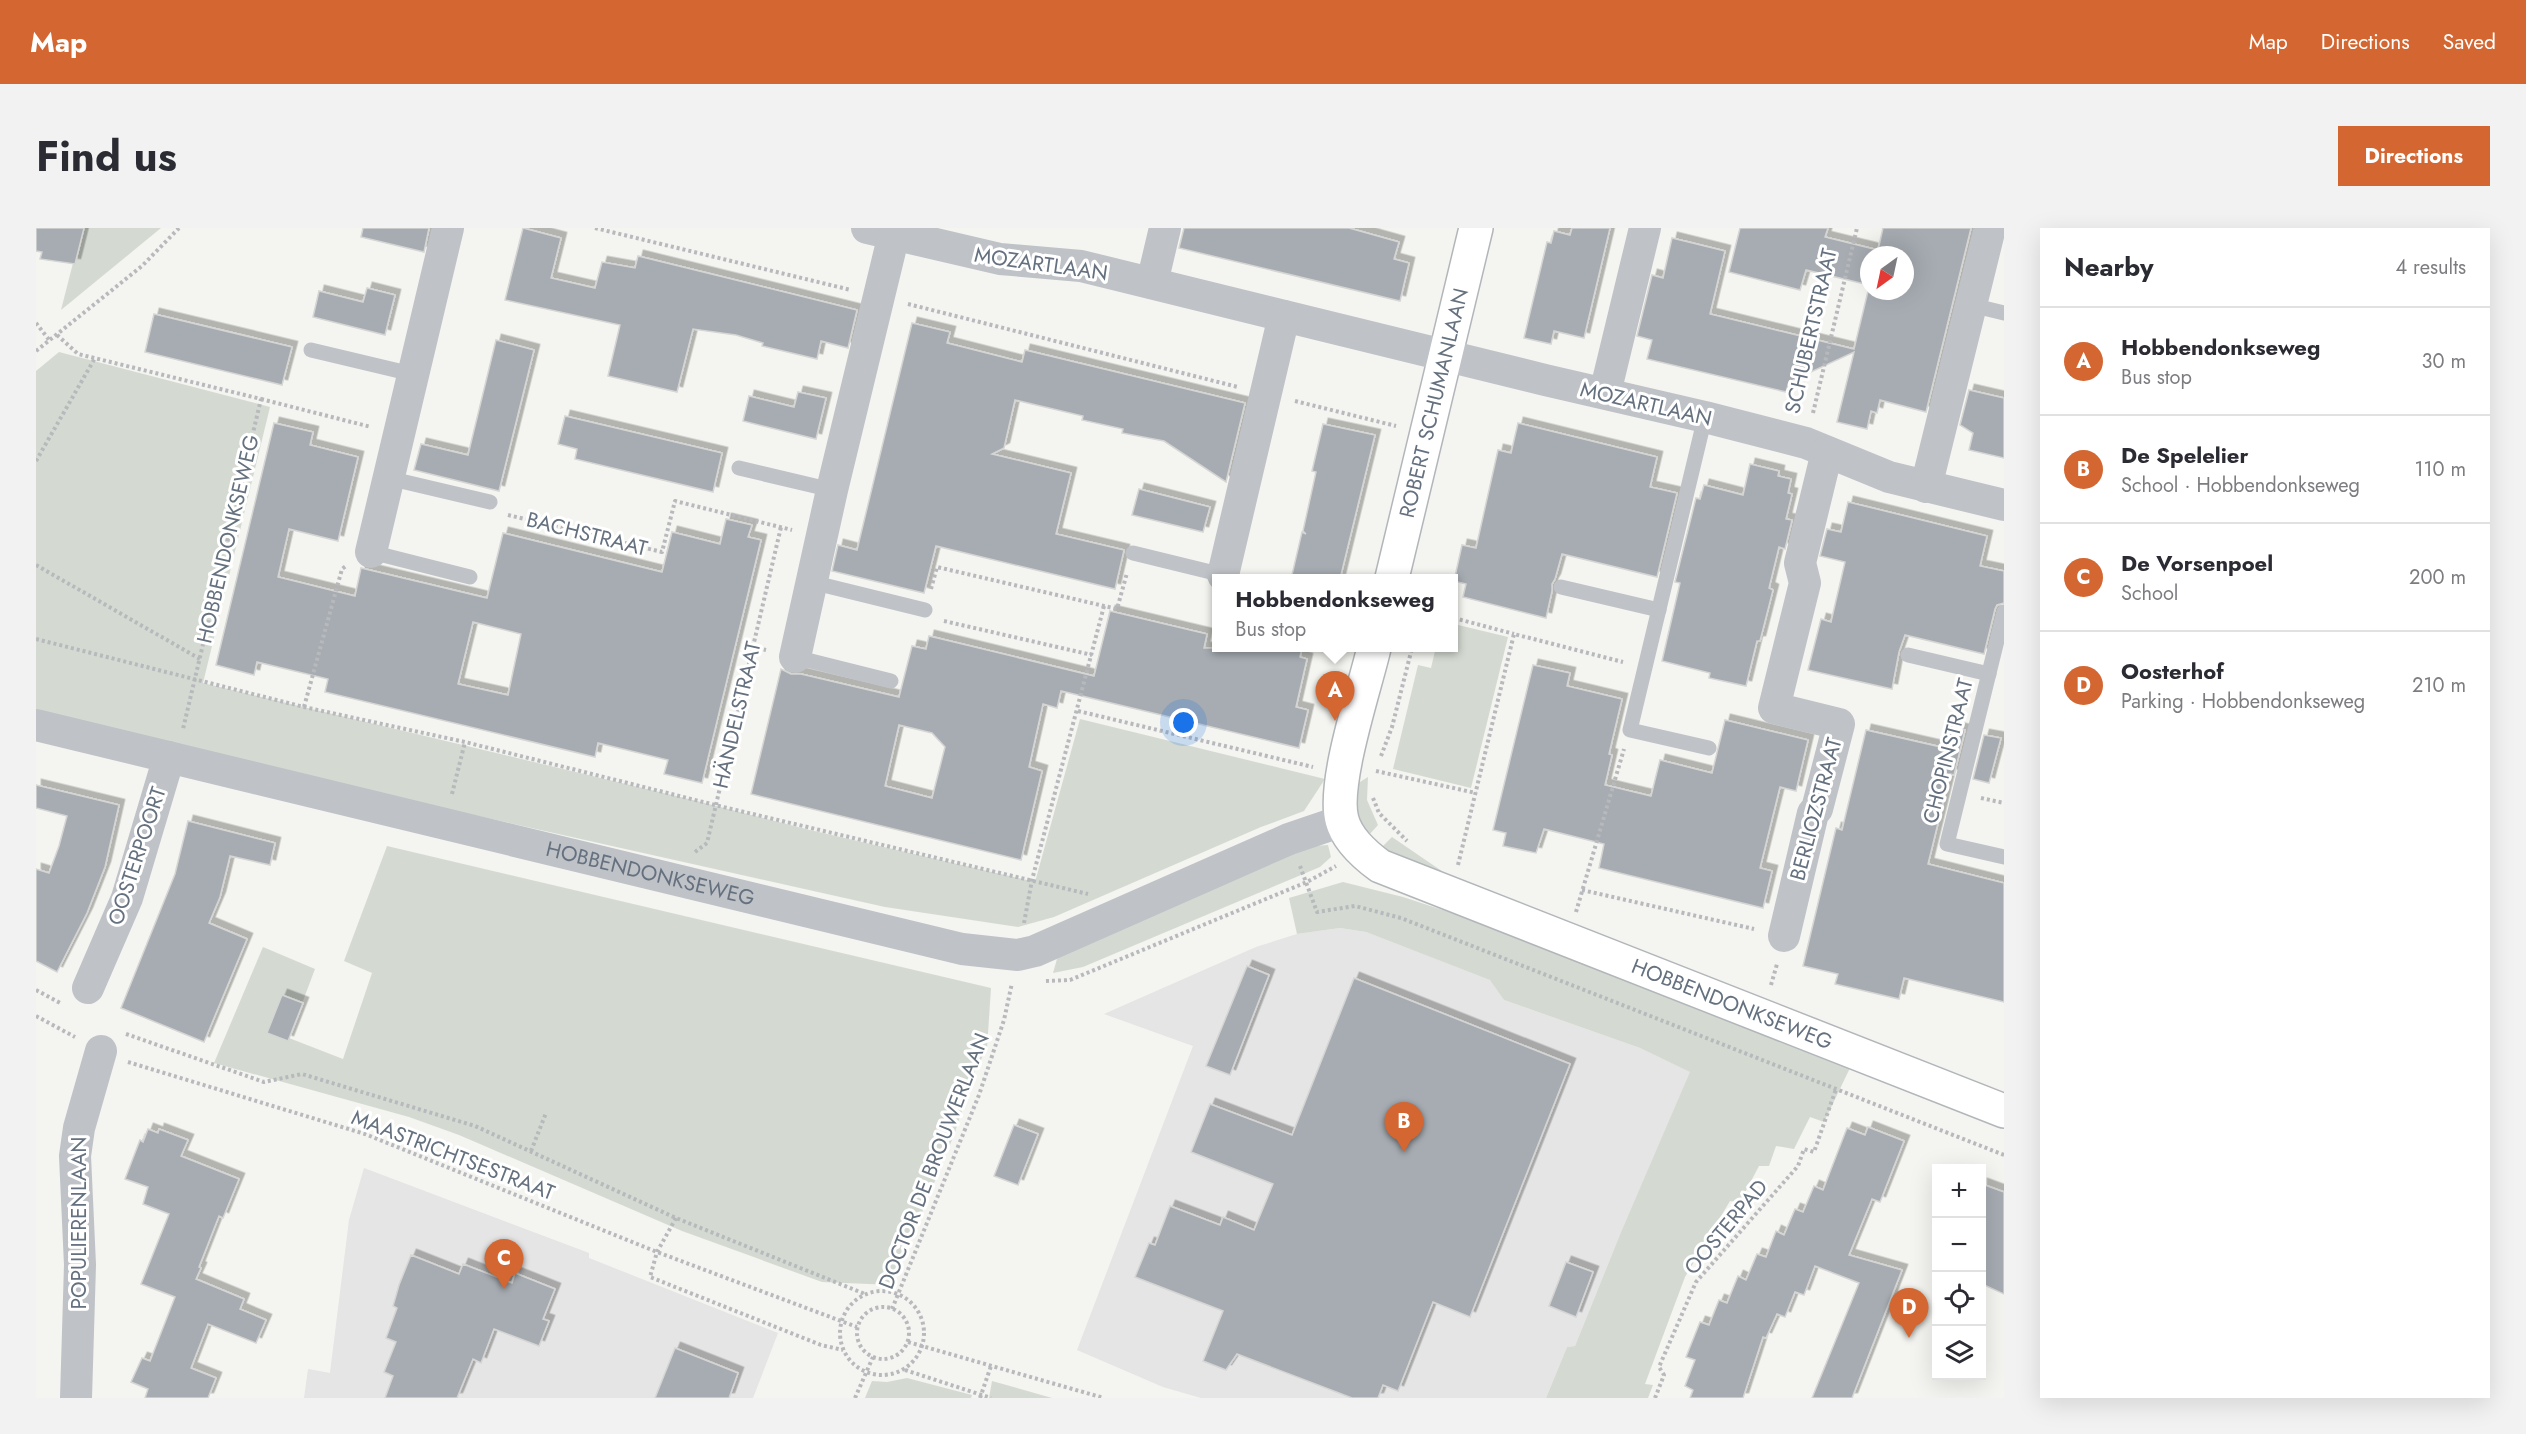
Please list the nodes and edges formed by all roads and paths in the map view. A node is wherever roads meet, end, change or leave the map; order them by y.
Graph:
1 (180, 228) edge
2 (448, 228) edge
3 (595, 228) edge
4 (1165, 228) edge
5 (1476, 228) edge
6 (1644, 228) edge
7 (1857, 228) edge
8 (1990, 228) edge
9 (880, 231) edge
10 (1152, 284) junction
11 (878, 296) junction
12 (1971, 305) junction
13 (2004, 313) edge
14 (1284, 316) junction
15 (36, 323) edge
16 (57, 335) junction
17 (50, 340) junction
18 (311, 350) dead end
19 (36, 351) edge
20 (1446, 355) junction
21 (95, 358) junction
22 (412, 374) junction
23 (1605, 393) junction
24 (1267, 394) junction
25 (261, 399) junction
26 (1705, 417) junction
27 (1396, 426) dead end
28 (398, 434) junction
29 (1817, 447) junction
30 (36, 461) edge
31 (739, 468) dead end
32 (388, 478) junction
33 (1926, 487) junction
34 (832, 490) junction
35 (490, 502) joint
36 (2004, 505) edge
37 (781, 527) junction
38 (821, 538) junction
39 (371, 552) junction
40 (1133, 552) joint
41 (36, 566) edge
42 (1218, 574) edge
43 (1222, 574) edge
44 (1393, 574) edge
45 (470, 578) dead end
46 (811, 582) junction
47 (1561, 587) dead end
48 (1104, 606) junction
49 (925, 610) junction
50 (1659, 610) junction
51 (2004, 612) edge
52 (1458, 619) edge
53 (1514, 634) junction
54 (36, 639) edge
55 (1374, 652) edge
56 (1411, 652) edge
57 (1092, 655) junction
58 (1908, 655) dead end
59 (795, 657) joint
60 (200, 659) junction
61 (1645, 668) junction
62 (1989, 674) junction
63 (196, 680) junction
64 (891, 681) dead end
65 (304, 707) junction
66 (1078, 711) junction
67 (36, 725) edge
68 (1630, 730) junction
69 (465, 742) junction
70 (1709, 748) dead end
71 (172, 758) junction
72 (1375, 771) junction
73 (1358, 777) junction
74 (1372, 789) dead end
75 (1476, 794) junction
76 (715, 806) junction
77 (1342, 821) junction
78 (445, 823) junction
79 (1390, 826) dead end
80 (1288, 839) junction
81 (1361, 852) junction
82 (2004, 857) edge
83 (676, 879) junction
84 (1032, 880) junction
85 (1306, 882) junction
86 (1582, 890) junction
87 (1452, 892) junction
88 (1121, 913) junction
89 (1436, 934) junction
90 (1784, 936) junction
91 (1568, 938) junction
92 (1016, 965) junction
93 (36, 990) edge
94 (77, 997) joint
95 (36, 1016) edge
96 (1764, 1016) junction
97 (109, 1041) junction
98 (1836, 1089) junction
99 (2004, 1111) edge
100 (546, 1113) dead end
101 (531, 1151) junction
102 (2004, 1155) edge
103 (676, 1218) junction
104 (657, 1252) junction
105 (865, 1294) junction
106 (898, 1294) junction
107 (892, 1308) junction
108 (841, 1321) junction
109 (857, 1327) junction
110 (908, 1342) junction
111 (922, 1346) junction
112 (843, 1350) junction
113 (873, 1357) junction
114 (991, 1366) junction
115 (905, 1369) junction
116 (866, 1373) junction
117 (981, 1397) edge
118 (76, 1398) edge
119 (855, 1398) edge
120 (991, 1398) edge
121 (1104, 1398) edge
122 (1655, 1398) edge

1 - 16 path
2 - 22 street
3 - 11 path
4 - 10 street
5 - 20 street, ROBERT SCHUMANLAAN
6 - 23 street
7 - 29 path, SCHUBERTSTRAAT
8 - 12 street
9 - 10 street, MOZARTLAAN
9 - 11 street, HÄNDELSTRAAT
10 - 14 street, MOZARTLAAN
11 - 24 path
11 - 34 street, HÄNDELSTRAAT
12 - 13 lane
12 - 33 street
14 - 20 street, MOZARTLAAN
14 - 24 street
15 - 17 path
16 - 17 path
16 - 21 path
17 - 19 path
18 - 22 lane
20 - 23 street, MOZARTLAAN
20 - 44 street, ROBERT SCHUMANLAAN
21 - 25 path
21 - 30 path
22 - 28 street
23 - 26 street, MOZARTLAAN
24 - 27 path
24 - 43 street
25 - 28 path
25 - 60 path, HOBBENDONKSEWEG
26 - 29 street, MOZARTLAAN
26 - 50 lane
28 - 32 street
29 - 33 street, MOZARTLAAN
29 - 90 street, BERLIOZSTRAAT
31 - 34 lane
32 - 35 lane
32 - 39 street
33 - 36 street, MOZARTLAAN
34 - 38 street, HÄNDELSTRAAT
35 - 37 path, BACHSTRAAT
37 - 38 path, BACHSTRAAT
37 - 76 path, HÄNDELSTRAAT
38 - 46 street, HÄNDELSTRAAT
39 - 45 lane
39 - 65 path
40 - 42 lane
40 - 48 path
41 - 60 path
46 - 49 lane
46 - 59 street, HÄNDELSTRAAT
47 - 50 lane
48 - 49 path
48 - 57 path, DOCTOR DE BROUWERLAAN
49 - 57 path
50 - 61 lane
51 - 62 lane, CHOPINSTRAAT
52 - 53 path
53 - 61 path
53 - 75 path
54 - 63 path
55 - 73 street
56 - 72 path
57 - 66 path, DOCTOR DE BROUWERLAAN
58 - 62 lane
59 - 64 lane, HÄNDELSTRAAT
60 - 63 path, HOBBENDONKSEWEG
61 - 68 lane
62 - 82 lane, CHOPINSTRAAT
63 - 65 path
63 - 71 path, HOBBENDONKSEWEG
65 - 69 path
66 - 73 path
66 - 84 path, DOCTOR DE BROUWERLAAN
67 - 71 street, HOBBENDONKSEWEG
68 - 70 lane
68 - 86 path
69 - 76 path
69 - 78 path
71 - 78 street, HOBBENDONKSEWEG
71 - 94 street, OOSTERPOORT
72 - 73 path
72 - 73 path
72 - 75 path
73 - 77 street
74 - 79 path
75 - 87 path
76 - 83 path, HÄNDELSTRAAT
76 - 84 path
77 - 80 street, HOBBENDONKSEWEG
77 - 81 street
78 - 83 street, HOBBENDONKSEWEG
80 - 85 path
80 - 88 street, HOBBENDONKSEWEG
81 - 85 path
81 - 87 street, HOBBENDONKSEWEG
83 - 92 street, HOBBENDONKSEWEG
84 - 88 path
84 - 92 path, DOCTOR DE BROUWERLAAN
85 - 89 path
85 - 92 path
86 - 90 path
86 - 91 path
87 - 89 path
87 - 91 street, HOBBENDONKSEWEG
88 - 92 street, HOBBENDONKSEWEG
89 - 98 path
90 - 96 path
91 - 96 street, HOBBENDONKSEWEG
92 - 106 path, DOCTOR DE BROUWERLAAN
93 - 94 path
95 - 97 path, MAASTRICHTSESTRAAT
96 - 99 street, HOBBENDONKSEWEG
97 - 101 path
97 - 104 path, MAASTRICHTSESTRAAT
97 - 118 street, POPULIERENLAAN
98 - 102 path
98 - 122 path, OOSTERPAD
100 - 101 path
101 - 103 path
103 - 104 path
103 - 105 path
104 - 108 path, MAASTRICHTSESTRAAT
104 - 112 path
105 - 106 path
105 - 108 path
106 - 107 path, DOCTOR DE BROUWERLAAN
106 - 111 path
107 - 109 path
107 - 110 path
108 - 109 path, MAASTRICHTSESTRAAT
108 - 112 path
109 - 113 path
110 - 111 path
110 - 113 path
111 - 114 path
111 - 115 path
112 - 116 path
113 - 116 path
114 - 117 path
114 - 121 path
115 - 116 path
115 - 117 path
116 - 119 path
117 - 120 path

